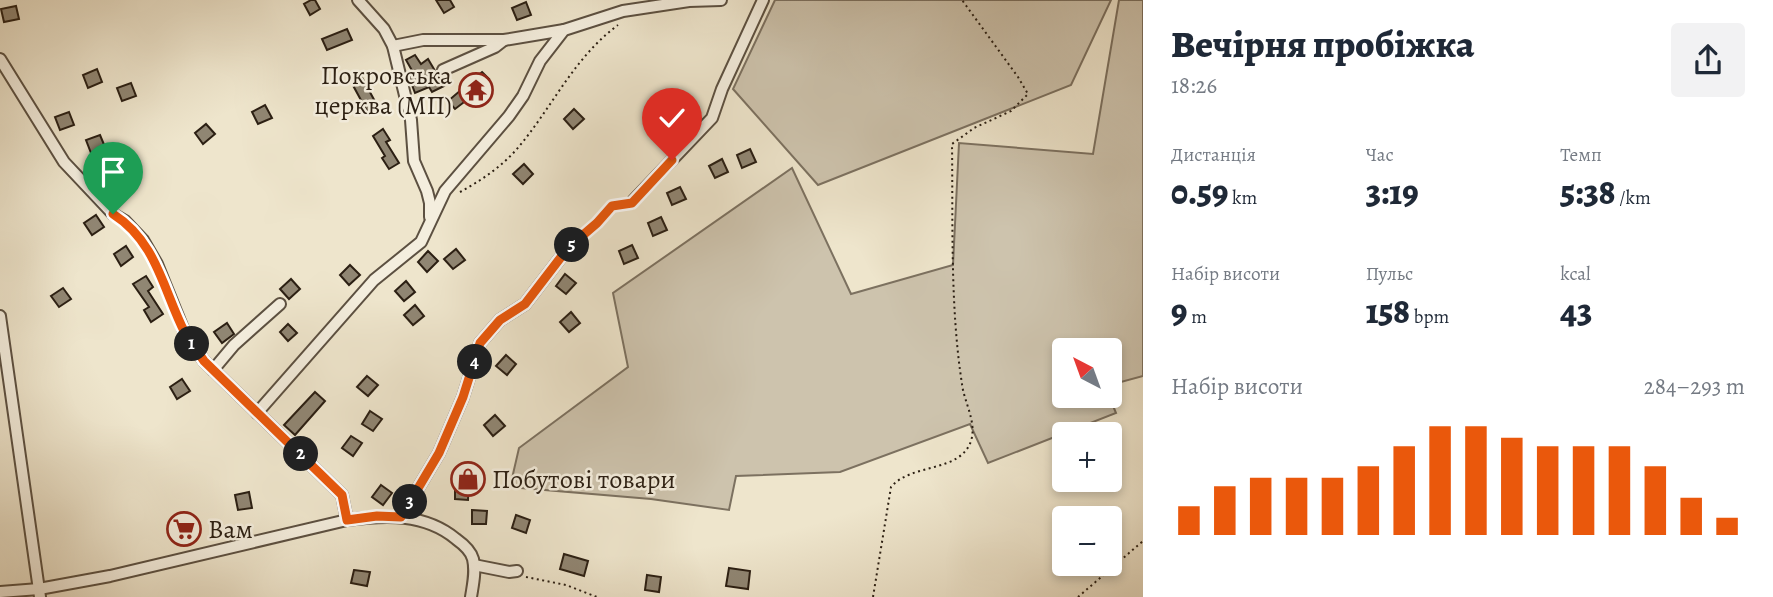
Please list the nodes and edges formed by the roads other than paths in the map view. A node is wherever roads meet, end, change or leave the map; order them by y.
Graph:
1 (358, 0) edge
2 (721, 0) edge
3 (763, 0) edge
4 (564, 30) junction
5 (504, 40) junction
6 (393, 46) junction
7 (0, 59) edge
8 (443, 70) dead end
9 (632, 203) road end
10 (430, 221) junction
11 (568, 248) road end
12 (280, 303) dead end
13 (0, 316) edge
14 (214, 370) junction
15 (257, 413) junction
16 (401, 517) junction
17 (347, 520) junction
18 (474, 565) junction
19 (517, 571) road end
20 (0, 592) edge
21 (39, 593) edge
22 (53, 597) edge
23 (471, 597) edge

1 - 6 street
2 - 4 street
3 - 9 street
4 - 5 street
4 - 10 street
5 - 6 street
5 - 8 street
6 - 10 street
7 - 14 street
10 - 15 street
11 - 16 street
12 - 14 street
13 - 21 street
14 - 15 street
15 - 17 street
16 - 17 street
16 - 18 street
17 - 21 street
18 - 19 street
18 - 23 street
20 - 21 street
21 - 22 street

